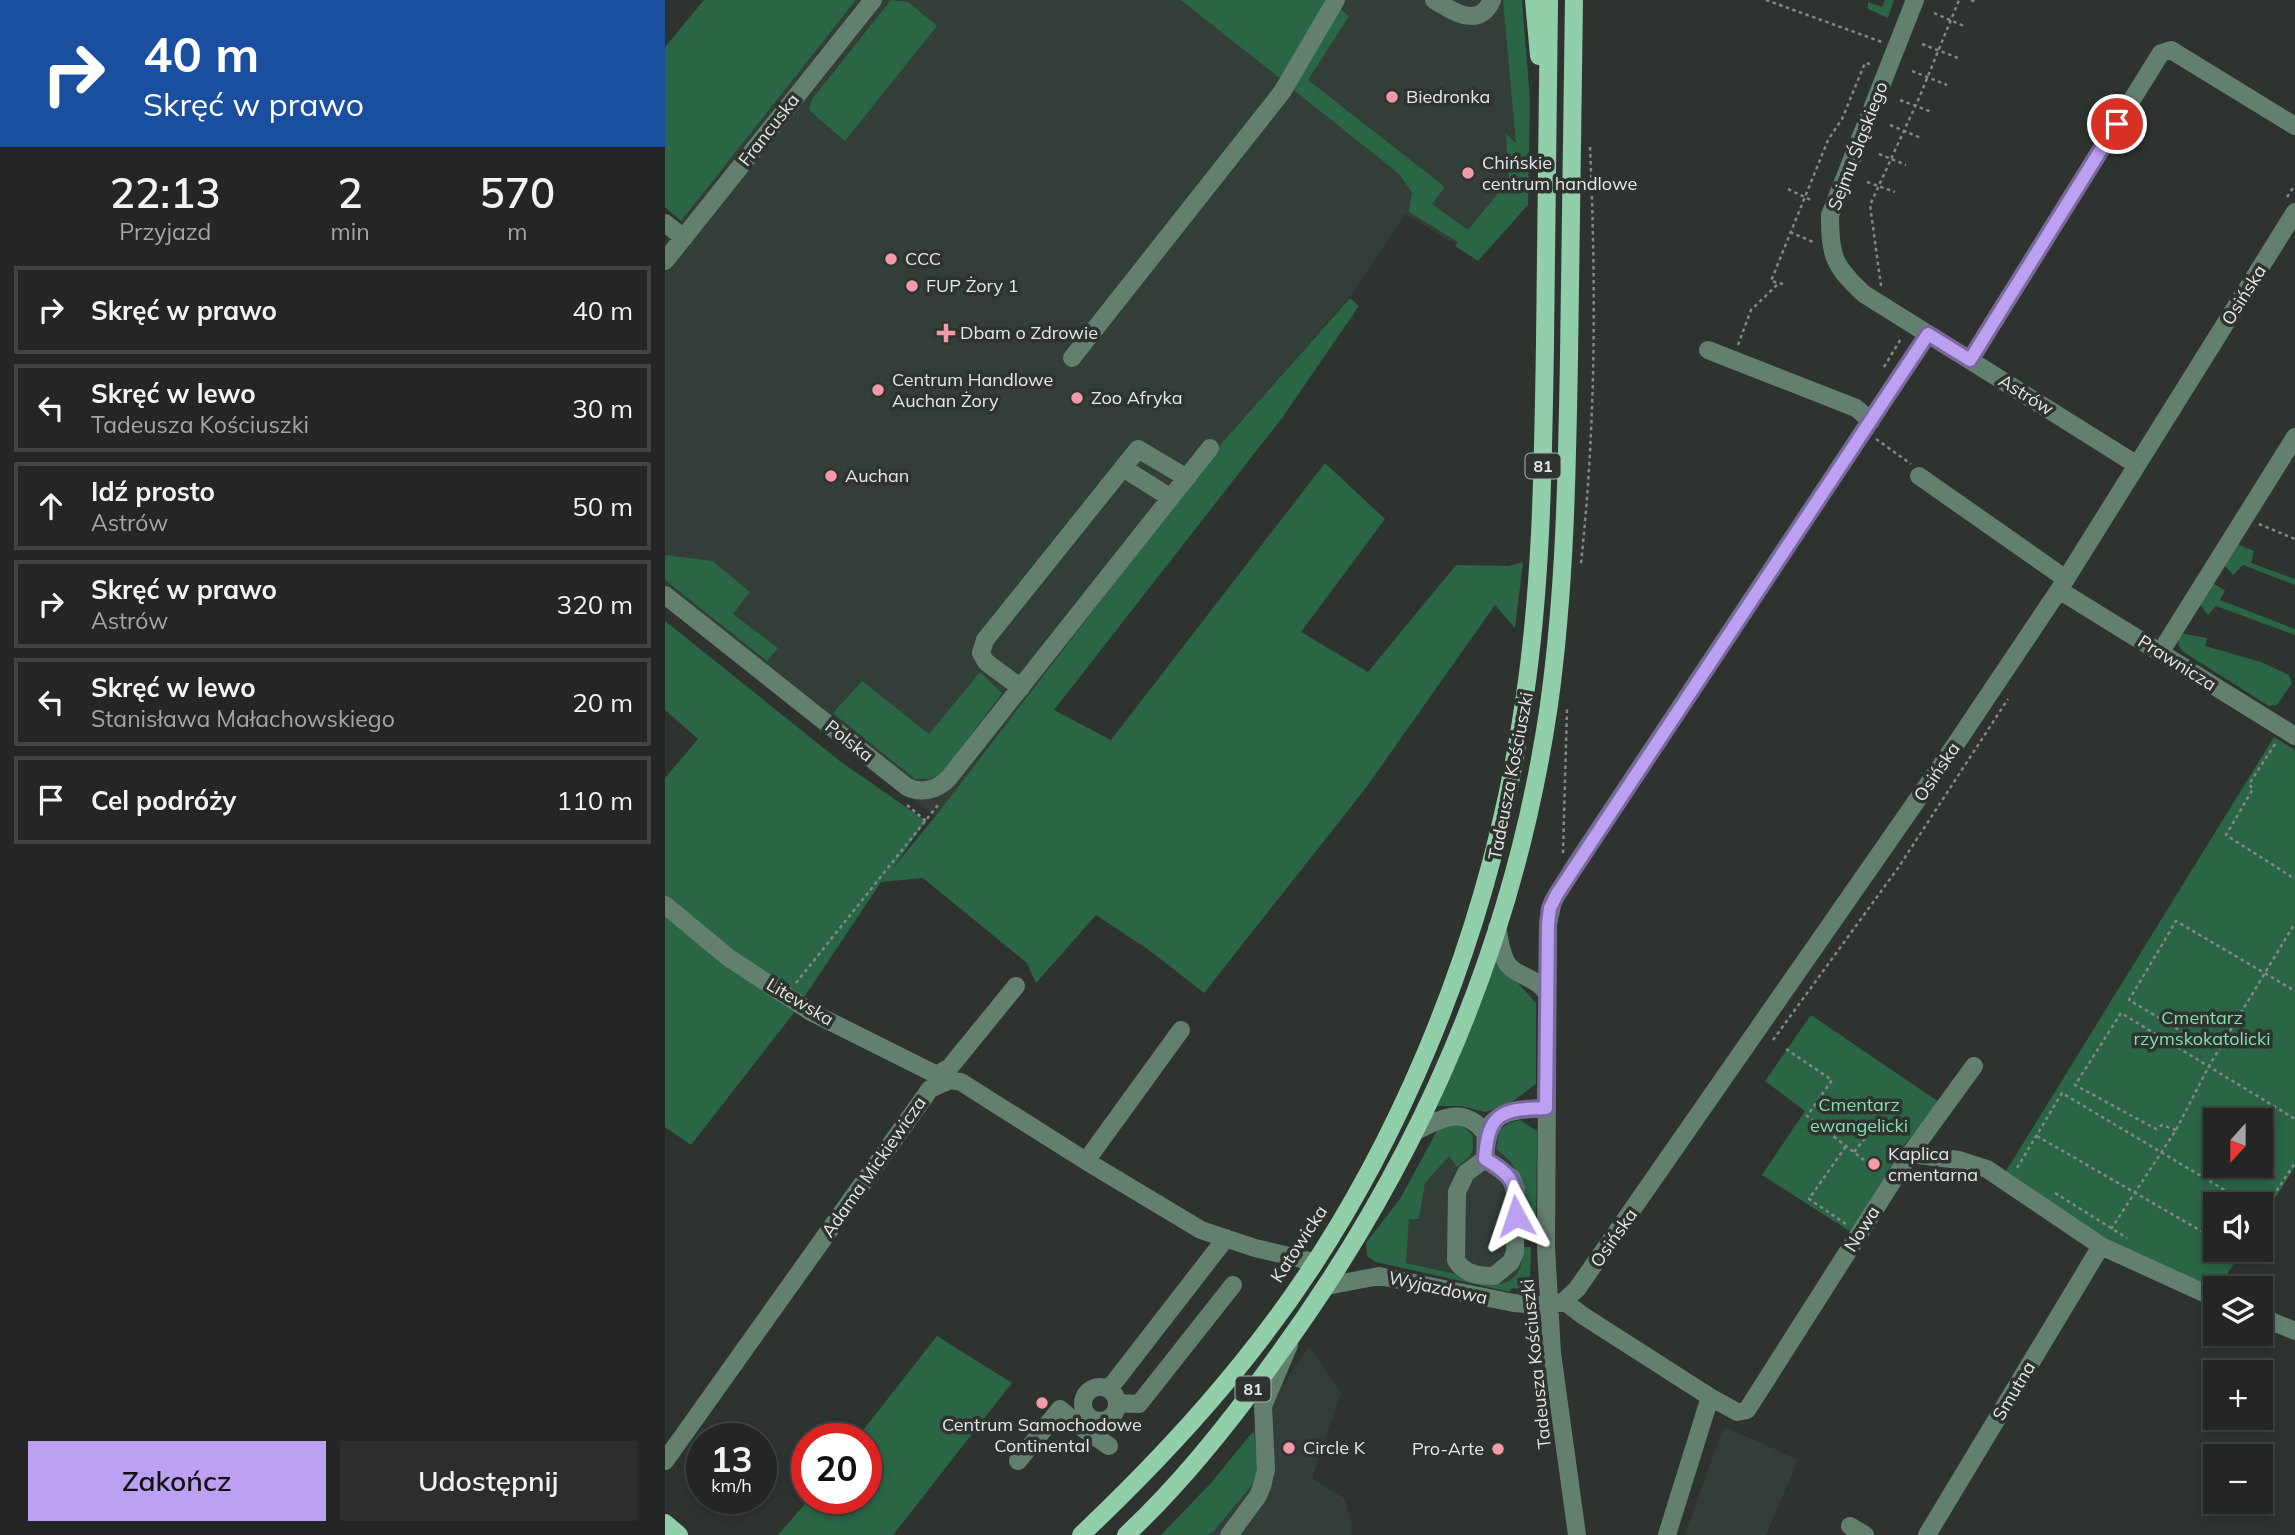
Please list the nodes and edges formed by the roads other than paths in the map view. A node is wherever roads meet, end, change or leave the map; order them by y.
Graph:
1 (873, 0) edge
2 (1336, 0) edge
3 (1434, 0) edge
4 (1492, 0) edge
5 (1534, 0) edge
6 (1549, 0) edge
7 (1574, 0) edge
8 (1915, 0) edge
9 (1548, 100) junction
10 (2295, 127) edge
11 (2295, 212) edge
12 (665, 223) edge
13 (684, 238) junction
14 (665, 261) edge
15 (1928, 334) junction
16 (1708, 350) dead end
17 (1072, 358) dead end
18 (1970, 360) junction
19 (1868, 426) junction
20 (2295, 437) edge
21 (1210, 448) dead end
22 (2137, 465) junction
23 (1123, 468) junction
24 (1919, 475) road end
25 (1187, 478) junction
26 (1171, 498) junction
27 (2062, 585) junction
28 (665, 595) edge
29 (2160, 653) junction
30 (1021, 688) junction
31 (2295, 736) edge
32 (665, 905) edge
33 (1472, 925) joint
34 (1497, 928) junction
35 (1016, 986) dead end
36 (1547, 993) junction
37 (1181, 1030) dead end
38 (1974, 1066) dead end
39 (941, 1079) junction
40 (1546, 1108) junction
41 (1416, 1131) junction
42 (1486, 1134) junction
43 (1910, 1154) junction
44 (1485, 1159) junction
45 (1086, 1161) junction
46 (1226, 1238) junction
47 (2101, 1246) junction
48 (1314, 1262) junction
49 (1233, 1285) dead end
50 (1327, 1286) junction
51 (2203, 1293) edge
52 (1556, 1303) junction
53 (2273, 1322) edge
54 (2295, 1331) edge
55 (1291, 1338) junction
56 (1113, 1396) junction
57 (1710, 1397) junction
58 (1085, 1422) junction
59 (1109, 1446) dead end
60 (665, 1461) edge
61 (1018, 1461) dead end
62 (665, 1523) edge
63 (679, 1535) edge
64 (1081, 1535) edge
65 (1126, 1535) edge
66 (1229, 1535) edge
67 (1577, 1535) edge
68 (1667, 1535) edge
69 (1927, 1535) edge

1 - 13 street, Francuska
2 - 17 street
3 - 4 street
5 - 9 main road
6 - 9 main road, Tadeusza Kościuszki / 81
7 - 34 main road, Tadeusza Kościuszki / 81
8 - 15 street, Sejmu Śląskiego
9 - 33 main road, Tadeusza Kościuszki / 81
10 - 18 street
11 - 22 street, Osińska
12 - 13 street
13 - 14 street, Francuska
15 - 18 street, Astrów
15 - 19 street
16 - 19 street
18 - 22 street, Astrów
19 - 36 street
20 - 29 street
21 - 25 street
22 - 27 street, Osińska
23 - 25 street
23 - 26 street
23 - 30 street
24 - 27 street, Prawnicza
25 - 26 street
26 - 30 street
27 - 29 street, Prawnicza
27 - 52 street, Osińska
28 - 30 street, Polska
29 - 31 street, Prawnicza
32 - 39 street, Litewska
33 - 48 main road, Katowicka / 81
34 - 36 street
34 - 41 main road, 81
35 - 39 street
36 - 40 street, Tadeusza Kościuszki
37 - 45 street
38 - 43 street, Nowa
39 - 45 street, Adama Mickiewicza
39 - 60 street, Adama Mickiewicza
40 - 42 street
40 - 52 street, Tadeusza Kościuszki
41 - 42 street
41 - 50 main road, 81
42 - 44 street
43 - 47 street
43 - 57 street, Nowa
44 - 44 street
45 - 46 street, Adama Mickiewicza
46 - 48 street, Adama Mickiewicza
46 - 56 street
47 - 51 street
47 - 69 street, Smutna
48 - 64 main road, Katowicka / 81
49 - 56 street
50 - 52 street, Wyjazdowa
50 - 55 main road, 81
52 - 57 street, Nowa
52 - 67 street, Tadeusza Kościuszki
53 - 54 street
55 - 65 main road, 81
55 - 66 street
56 - 58 street
56 - 58 street
57 - 68 street
58 - 59 street
58 - 61 street
62 - 63 main road

